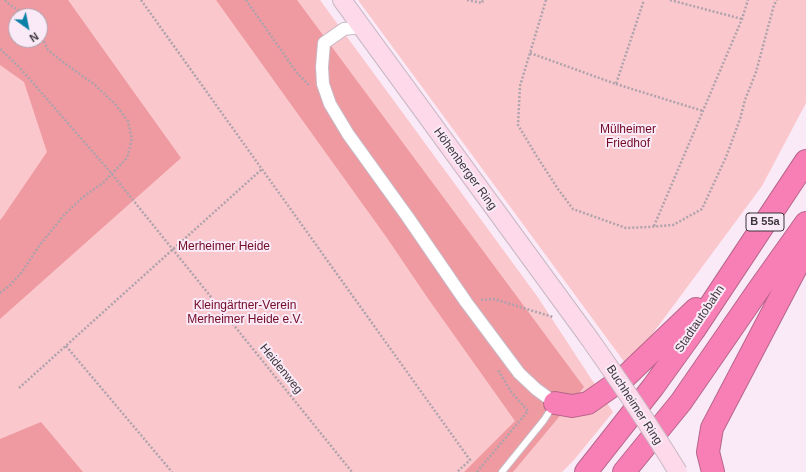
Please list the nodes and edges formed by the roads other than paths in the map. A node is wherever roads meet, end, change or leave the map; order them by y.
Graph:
1 (342, 0) edge
2 (361, 27) junction
3 (806, 161) edge
4 (806, 223) edge
5 (806, 247) edge
6 (725, 282) junction
7 (589, 338) joint
8 (681, 402) junction
9 (555, 403) junction
10 (502, 472) edge
11 (586, 472) edge
12 (624, 472) edge
13 (638, 472) edge
14 (678, 472) edge
15 (713, 472) edge

1 - 2 street, Höhenberger Ring
2 - 7 street, Höhenberger Ring
2 - 9 street
3 - 6 highway, Stadtautobahn / B 55a
4 - 8 highway, B 55a
5 - 15 highway
6 - 9 highway
6 - 11 highway, Stadtautobahn / B 55a
7 - 14 street, Buchheimer Ring, bridge
8 - 12 highway, B 55a
8 - 13 highway
9 - 10 lane

